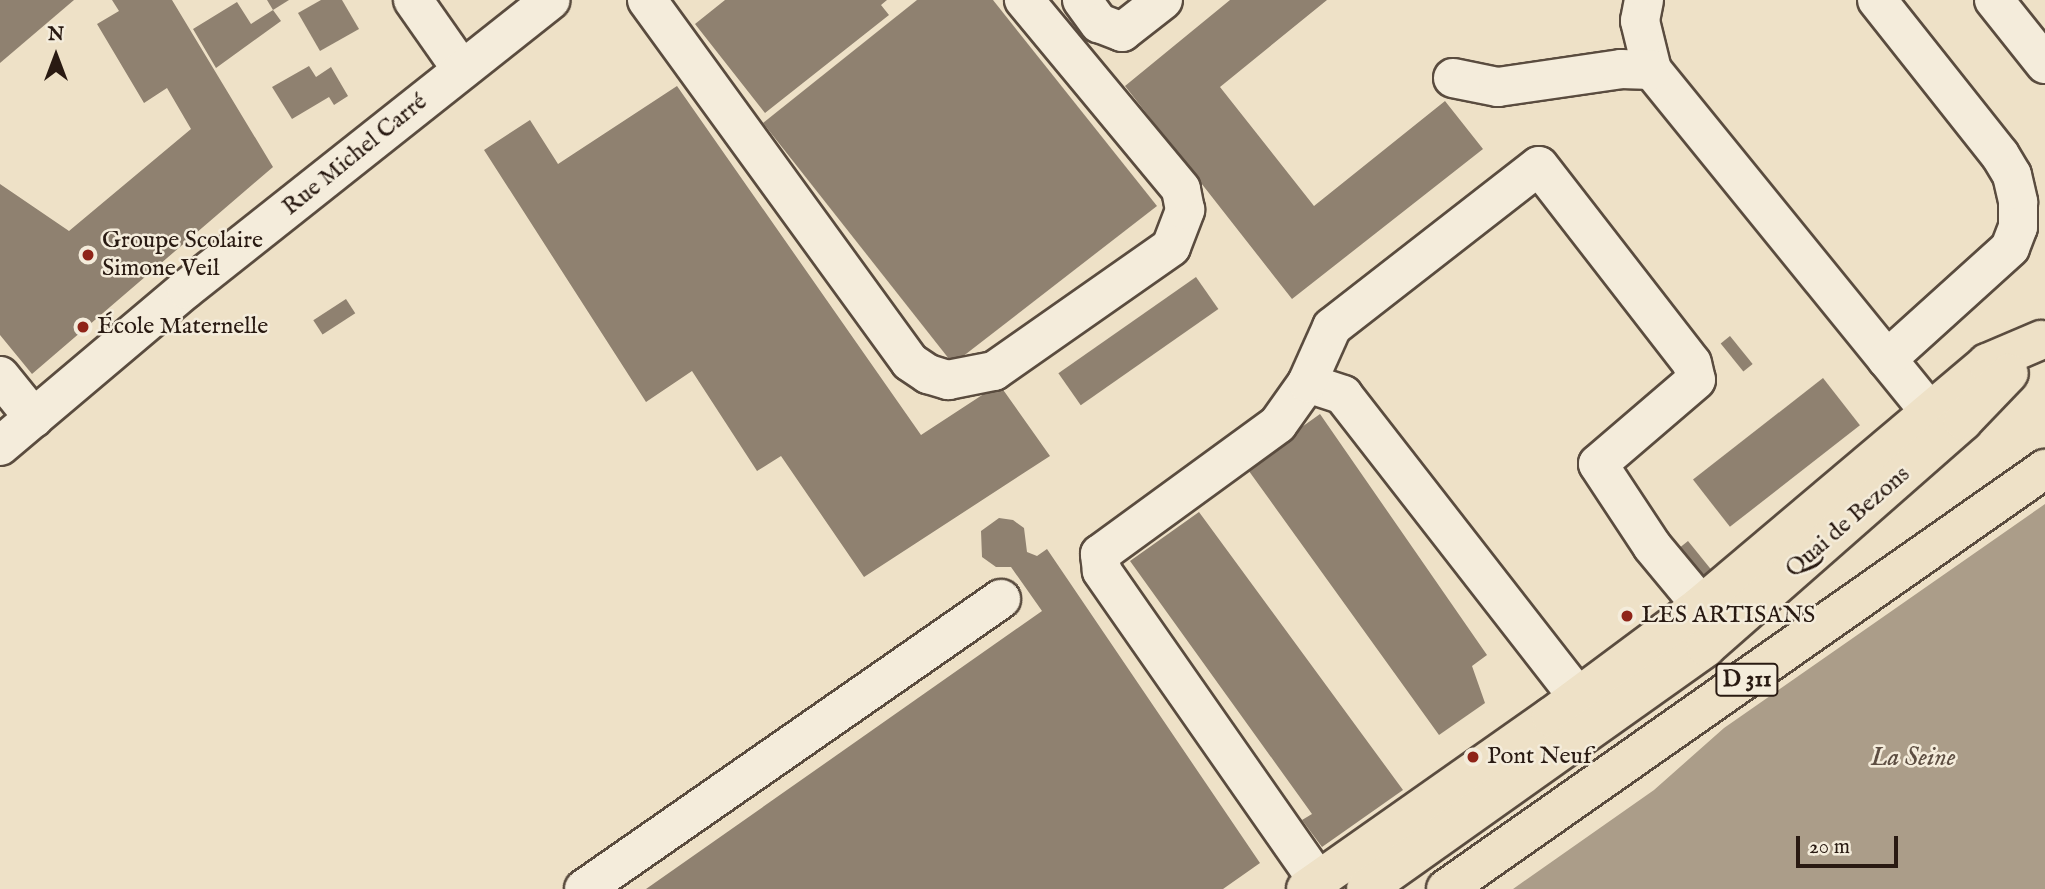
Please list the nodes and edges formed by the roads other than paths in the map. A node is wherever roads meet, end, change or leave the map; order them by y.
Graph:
1 (550, 0) edge
2 (647, 0) edge
3 (1024, 0) edge
4 (1082, 0) edge
5 (1163, 0) edge
6 (1644, 0) edge
7 (1877, 0) edge
8 (1994, 0) edge
9 (429, 5) edge
10 (2045, 64) edge
11 (462, 70) junction
12 (1652, 70) junction
13 (1453, 78) dead end
14 (2043, 338) edge
15 (1887, 359) junction
16 (0, 376) edge
17 (1307, 383) junction
18 (1930, 412) junction
19 (34, 418) junction
20 (0, 446) edge
21 (2045, 469) edge
22 (1002, 599) dead end
23 (1700, 605) junction
24 (1578, 697) junction
25 (1312, 885) edge
26 (584, 889) edge
27 (1366, 889) edge
28 (1447, 889) edge

1 - 11 street, Rue Michel Carré
2 - 3 street
4 - 5 street
6 - 12 street
7 - 15 street
8 - 10 street
9 - 11 street
11 - 19 street, Rue Michel Carré
12 - 13 street
12 - 15 street
14 - 18 main road, D 311
14 - 27 main road, Quai de Bezons / D 311
15 - 18 street
16 - 19 street
17 - 23 street
17 - 24 street
17 - 25 street
18 - 23 main road, D 311
19 - 20 street, Rue Michel Carré
21 - 28 main road, D 311
22 - 26 street
23 - 24 main road, D 311
24 - 25 main road, D 311

